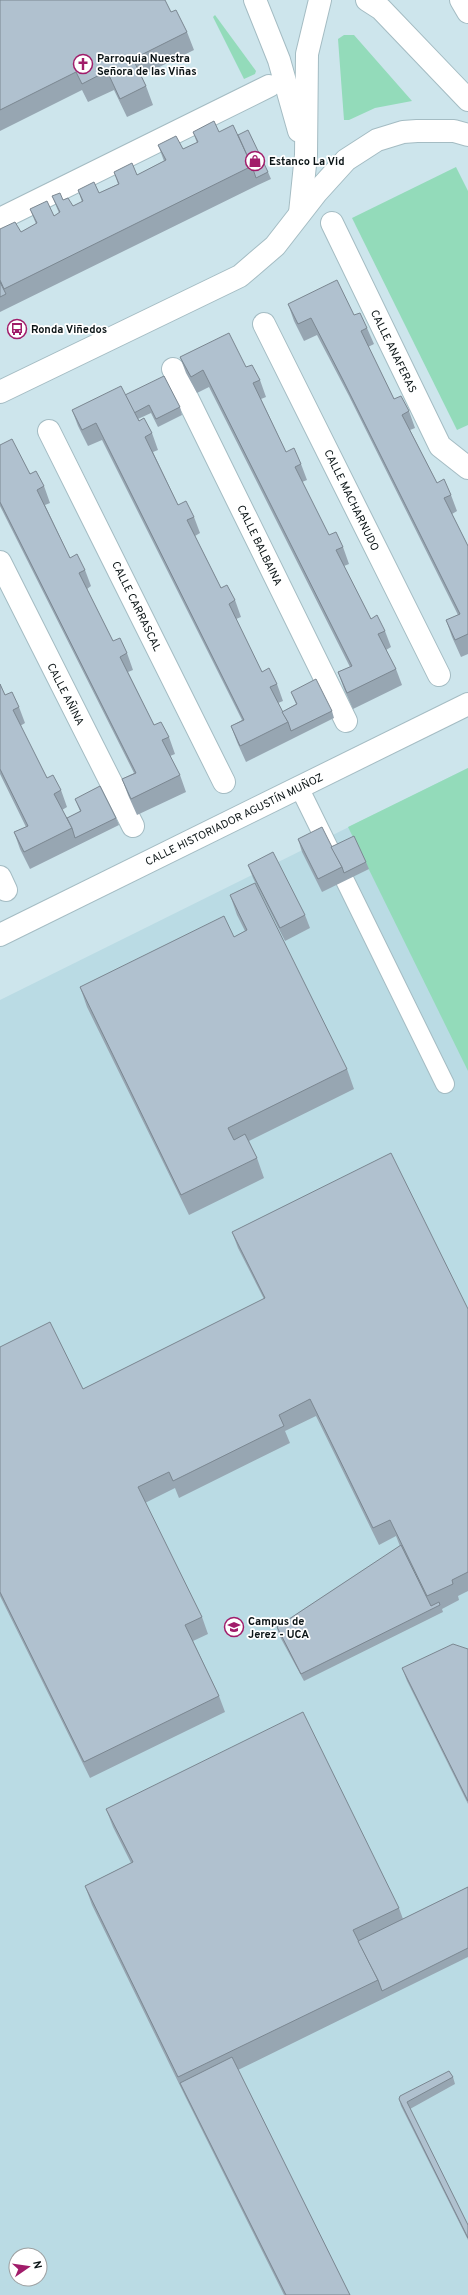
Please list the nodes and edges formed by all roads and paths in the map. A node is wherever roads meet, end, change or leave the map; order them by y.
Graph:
1 (255, 0) edge
2 (320, 0) edge
3 (367, 0) edge
4 (462, 0) edge
5 (468, 12) edge
6 (269, 86) dead end
7 (468, 100) edge
8 (468, 135) edge
9 (306, 155) junction
10 (300, 213) junction
11 (0, 219) edge
12 (332, 223) dead end
13 (264, 324) dead end
14 (173, 369) dead end
15 (0, 392) edge
16 (49, 431) dead end
17 (468, 468) edge
18 (0, 562) edge
19 (439, 675) dead end
20 (468, 704) edge
21 (346, 721) dead end
22 (224, 782) dead end
23 (299, 788) junction
24 (132, 826) dead end
25 (0, 935) edge
26 (446, 1084) dead end

1 - 9 street
2 - 9 street
3 - 7 street
4 - 5 street
6 - 11 street
8 - 10 street
9 - 10 street
10 - 15 street
12 - 17 street, CALLE ANAFERAS
13 - 19 street, CALLE MACHARNUDO
14 - 21 street, CALLE BALBAINA
16 - 22 street, CALLE CARRASCAL
18 - 24 street, CALLE AÑINA
20 - 23 street, CALLE HISTORIADOR AGUSTÍN MUÑOZ
23 - 25 street, CALLE HISTORIADOR AGUSTÍN MUÑOZ
23 - 26 lane

